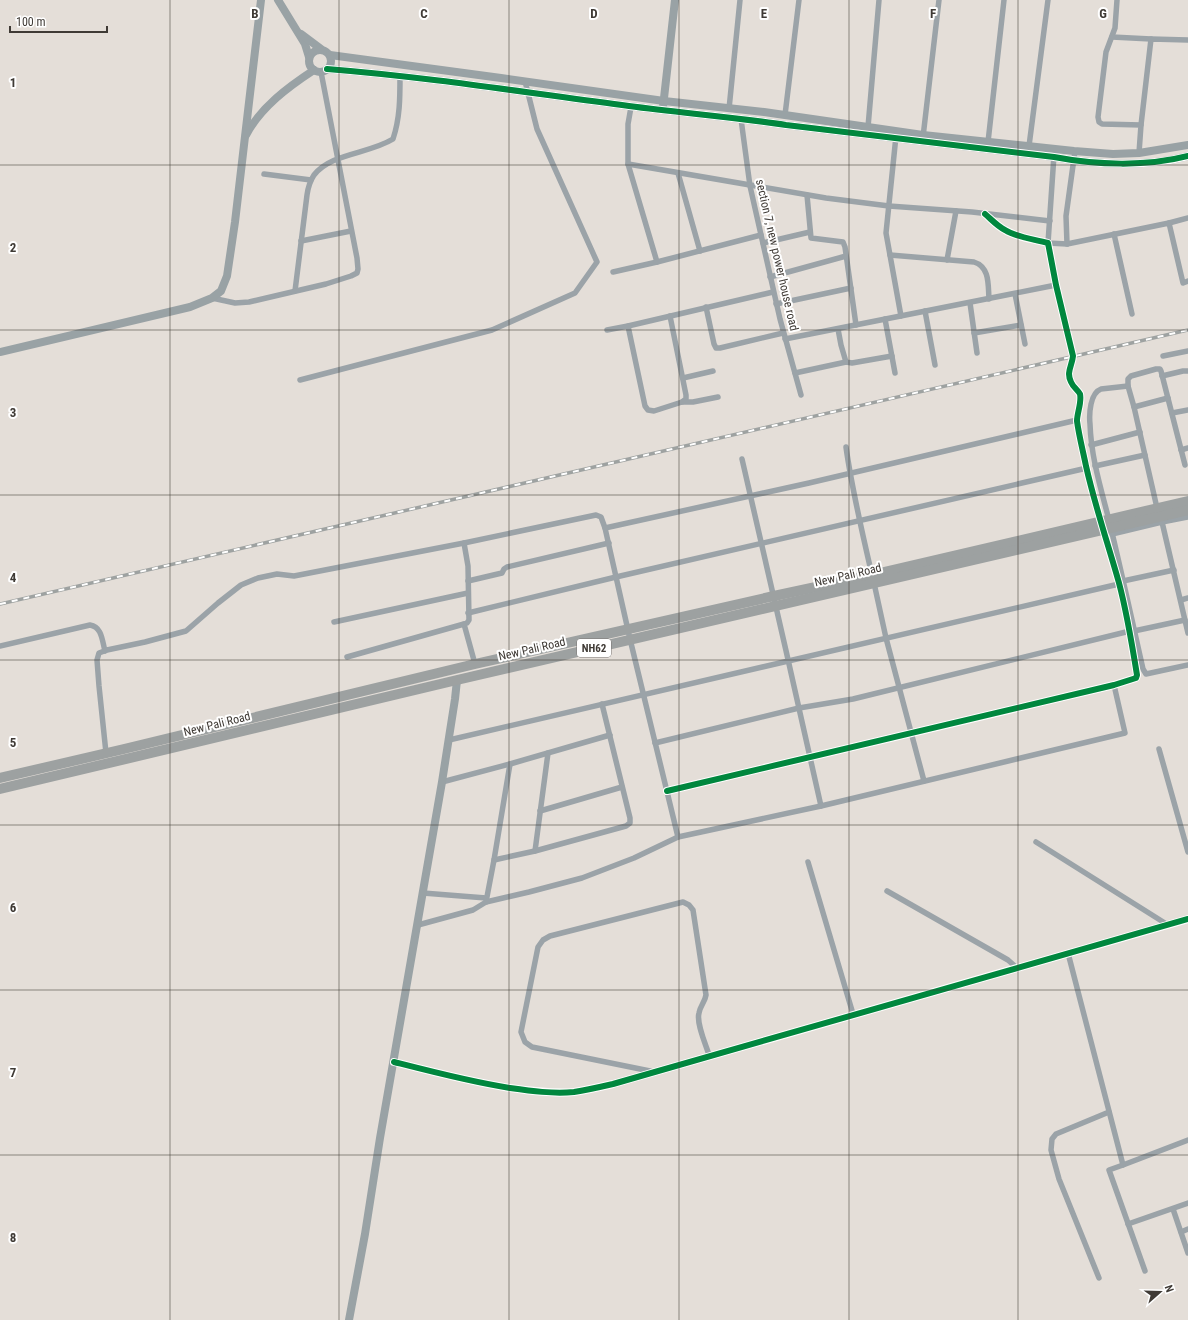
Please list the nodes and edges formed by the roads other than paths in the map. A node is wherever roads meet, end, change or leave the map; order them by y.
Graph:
1 (261, 0) edge
2 (278, 0) edge
3 (675, 0) edge
4 (740, 0) edge
5 (799, 0) edge
6 (879, 0) edge
7 (939, 0) edge
8 (1004, 0) edge
9 (1048, 0) edge
10 (1117, 0) edge
11 (296, 29) junction
12 (1112, 37) junction
13 (1150, 39) junction
14 (1188, 40) edge
15 (321, 49) junction
16 (330, 55) junction
17 (310, 57) junction
18 (321, 70) junction
19 (400, 76) junction
20 (525, 81) junction
21 (527, 92) junction
22 (664, 101) junction
23 (631, 107) junction
24 (728, 108) junction
25 (663, 110) junction
26 (785, 115) junction
27 (741, 119) junction
28 (1140, 125) junction
29 (868, 127) junction
30 (896, 135) junction
31 (244, 138) junction
32 (923, 138) junction
33 (988, 142) junction
34 (1188, 145) edge
35 (1029, 146) junction
36 (1075, 151) junction
37 (1054, 153) junction
38 (1139, 153) junction
39 (1188, 156) edge
40 (337, 158) junction
41 (1074, 161) junction
42 (628, 164) junction
43 (678, 173) junction
44 (264, 174) dead end
45 (311, 180) junction
46 (750, 186) junction
47 (807, 195) junction
48 (889, 206) junction
49 (956, 211) junction
50 (985, 214) junction
51 (1188, 218) edge
52 (1050, 221) junction
53 (1169, 223) junction
54 (351, 231) junction
55 (810, 232) junction
56 (761, 234) junction
57 (1114, 234) junction
58 (301, 241) junction
59 (1048, 242) junction
60 (763, 243) junction
61 (1067, 244) junction
62 (700, 251) junction
63 (890, 255) junction
64 (846, 256) junction
65 (947, 260) junction
66 (657, 262) junction
67 (613, 272) dead end
68 (770, 277) junction
69 (1188, 282) edge
70 (1056, 285) junction
71 (851, 288) junction
72 (295, 291) junction
73 (774, 292) junction
74 (1015, 294) junction
75 (212, 298) junction
76 (988, 299) junction
77 (970, 303) junction
78 (776, 304) junction
79 (706, 307) junction
80 (925, 311) junction
81 (1132, 314) dead end
82 (670, 316) junction
83 (901, 316) junction
84 (885, 319) junction
85 (856, 325) junction
86 (1021, 325) junction
87 (628, 326) junction
88 (838, 329) junction
89 (606, 330) dead end
90 (783, 333) junction
91 (974, 333) junction
92 (785, 339) junction
93 (1025, 344) dead end
94 (1188, 351) edge
95 (0, 352) edge
96 (977, 353) dead end
97 (892, 356) junction
98 (1163, 356) dead end
99 (846, 362) junction
100 (935, 365) dead end
101 (713, 371) dead end
102 (1188, 371) edge
103 (794, 373) junction
104 (895, 373) dead end
105 (1162, 376) junction
106 (683, 378) junction
107 (300, 380) dead end
108 (1128, 386) junction
109 (801, 395) dead end
110 (718, 397) dead end
111 (1168, 398) junction
112 (682, 402) junction
113 (1134, 407) junction
114 (1188, 410) edge
115 (1172, 414) junction
116 (1077, 420) junction
117 (1140, 432) junction
118 (1092, 445) junction
119 (846, 447) dead end
120 (1188, 448) edge
121 (1181, 450) junction
122 (1145, 454) junction
123 (742, 459) dead end
124 (1185, 465) dead end
125 (1095, 466) junction
126 (1087, 468) junction
127 (850, 474) junction
128 (751, 496) junction
129 (1188, 501) edge
130 (1157, 508) junction
131 (1188, 510) edge
132 (1188, 517) edge
133 (859, 521) junction
134 (1162, 522) junction
135 (1107, 527) junction
136 (605, 528) junction
137 (464, 543) junction
138 (609, 543) junction
139 (761, 544) junction
140 (1174, 570) junction
141 (616, 577) junction
142 (873, 579) junction
143 (468, 582) junction
144 (1121, 583) junction
145 (468, 593) junction
146 (1188, 598) edge
147 (775, 600) junction
148 (1181, 600) junction
149 (468, 613) junction
150 (1185, 620) junction
151 (334, 622) dead end
152 (464, 624) junction
153 (1132, 631) junction
154 (1188, 633) edge
155 (629, 635) junction
156 (886, 638) junction
157 (0, 646) edge
158 (105, 650) junction
159 (347, 657) dead end
160 (789, 661) junction
161 (475, 664) junction
162 (1188, 665) edge
163 (456, 680) junction
164 (1114, 685) junction
165 (900, 688) junction
166 (644, 694) junction
167 (602, 704) junction
168 (799, 708) junction
169 (910, 733) junction
170 (610, 736) junction
171 (449, 740) junction
172 (655, 743) junction
173 (1159, 748) dead end
174 (106, 753) junction
175 (548, 753) junction
176 (810, 758) junction
177 (510, 764) junction
178 (0, 778) edge
179 (924, 781) junction
180 (442, 782) junction
181 (622, 787) junction
182 (0, 789) edge
183 (667, 791) junction
184 (821, 806) junction
185 (540, 811) junction
186 (678, 837) junction
187 (1036, 842) dead end
188 (535, 851) junction
189 (1188, 852) edge
190 (494, 860) junction
191 (808, 862) dead end
192 (887, 891) dead end
193 (423, 893) junction
194 (486, 900) junction
195 (1188, 919) edge
196 (418, 925) junction
197 (1168, 925) junction
198 (1068, 953) junction
199 (1017, 968) junction
200 (853, 1014) junction
201 (709, 1055) junction
202 (394, 1062) junction
203 (653, 1072) junction
204 (1109, 1112) junction
205 (1188, 1140) edge
206 (1123, 1165) junction
207 (1188, 1204) edge
208 (1173, 1209) junction
209 (1128, 1224) junction
210 (1188, 1229) edge
211 (1181, 1232) junction
212 (1188, 1253) edge
213 (1145, 1271) dead end
214 (1098, 1278) dead end
215 (348, 1320) edge

1 - 31 street
2 - 11 street
3 - 22 street
4 - 24 street
5 - 26 street
6 - 29 street
7 - 32 street
8 - 33 street
9 - 35 street
10 - 12 street
11 - 15 street
11 - 17 street
12 - 13 street
12 - 28 street
13 - 14 street
13 - 28 street
15 - 16 street
15 - 17 street
16 - 18 street
16 - 20 street
17 - 18 street
18 - 19 street
18 - 31 street
18 - 40 street
19 - 21 street
19 - 40 street
20 - 21 street
20 - 22 street
21 - 23 street
21 - 107 street
22 - 24 street
22 - 25 street
23 - 25 street
23 - 42 street
24 - 26 street
25 - 27 street
26 - 29 street
27 - 30 street
27 - 46 street, section 7, new power house road
28 - 38 street
29 - 30 street
30 - 32 street
30 - 48 street
31 - 75 street
32 - 33 street
32 - 37 street
33 - 35 street
34 - 38 street
35 - 37 street
36 - 37 street
36 - 38 street
36 - 41 street
37 - 41 street
37 - 52 street
39 - 41 street
40 - 45 street
40 - 54 street
41 - 61 street
42 - 43 street
42 - 66 street
43 - 46 street
43 - 62 street
44 - 45 street
45 - 58 street
46 - 47 street
46 - 56 street, section 7, new power house road
47 - 48 street
47 - 55 street
48 - 49 street
48 - 63 street
49 - 50 street
49 - 65 street
50 - 52 street
50 - 59 street
51 - 53 street
52 - 59 street
53 - 57 street
53 - 69 street
54 - 58 street
54 - 72 street
55 - 60 street
55 - 64 street
56 - 60 street, section 7, new power house road
56 - 62 street
57 - 61 street
57 - 81 street
58 - 72 street
59 - 61 street
59 - 70 street
60 - 68 street, section 7, new power house road
62 - 66 street
63 - 65 street
63 - 83 street
64 - 68 street
64 - 71 street
65 - 76 street
66 - 67 street
68 - 73 street, section 7, new power house road
70 - 74 street
70 - 116 street
71 - 78 street
71 - 85 street
72 - 75 street
73 - 78 street, section 7, new power house road
73 - 79 street
74 - 76 street
74 - 86 street
75 - 95 street
76 - 77 street
77 - 80 street
77 - 91 street
78 - 90 street, section 7, new power house road
79 - 82 street
79 - 90 street
80 - 83 street
80 - 100 street
82 - 87 street
82 - 106 street
83 - 84 street
84 - 85 street
84 - 97 street
85 - 88 street
86 - 91 street
86 - 93 street
87 - 89 street
87 - 112 street
88 - 92 street
88 - 99 street
90 - 92 street, section 7, new power house road
91 - 96 street
92 - 103 street, section 7, new power house road
94 - 98 street
97 - 99 street
97 - 104 street
99 - 103 street
101 - 106 street
102 - 105 street
103 - 109 street, section 7, new power house road
105 - 108 street
105 - 111 street
106 - 112 street
108 - 113 street
108 - 118 street
110 - 112 street
111 - 113 street
111 - 115 street
113 - 117 street
114 - 115 street
115 - 121 street
116 - 126 street
116 - 127 street
117 - 118 street
117 - 122 street
118 - 125 street
119 - 127 street
120 - 121 street
121 - 124 street
122 - 125 street
122 - 130 street
123 - 128 street
125 - 135 street
126 - 133 street
126 - 135 street
127 - 128 street
127 - 133 street
128 - 136 street
128 - 139 street
129 - 130 highway, New Pali Road / NH62
130 - 135 highway, New Pali Road / NH62
131 - 135 highway, New Pali Road / NH62
132 - 134 street
133 - 139 street
133 - 142 street
134 - 135 street
134 - 140 street
135 - 142 highway, New Pali Road / NH62
135 - 144 street
135 - 144 street
136 - 137 street
136 - 138 street
137 - 143 street
137 - 158 street
138 - 141 street
138 - 143 street
139 - 141 street
139 - 147 street
140 - 144 street
140 - 148 street
141 - 149 street
141 - 155 street
142 - 147 highway, New Pali Road / NH62
142 - 156 street
143 - 145 street
144 - 153 street
144 - 156 street
145 - 149 street
145 - 151 street
146 - 148 street
147 - 155 highway, New Pali Road / NH62
147 - 160 street
148 - 150 street
149 - 152 street
150 - 153 street
150 - 154 street
152 - 159 street
152 - 161 street
153 - 162 street
153 - 164 street
153 - 165 street
155 - 161 highway, New Pali Road / NH62
155 - 163 highway, New Pali Road / NH62
155 - 166 street
156 - 160 street
156 - 165 street
157 - 158 street
158 - 174 street
160 - 166 street
160 - 168 street
161 - 174 highway, New Pali Road / NH62
163 - 171 street
163 - 182 highway, New Pali Road / NH62
164 - 169 street
164 - 179 street
165 - 168 street
165 - 169 street
166 - 167 street
166 - 172 street
167 - 170 street
167 - 171 street
168 - 172 street
168 - 176 street
169 - 176 street
169 - 179 street
170 - 175 street
170 - 181 street
171 - 180 street
172 - 183 street
173 - 189 street
174 - 178 highway, New Pali Road / NH62
175 - 177 street
175 - 185 street
176 - 183 street
176 - 184 street
177 - 180 street
177 - 190 street
179 - 184 street
180 - 193 street
181 - 185 street
181 - 188 street
183 - 186 street
184 - 186 street
185 - 188 street
186 - 194 street
187 - 197 street
188 - 190 street
190 - 194 street
191 - 200 street
192 - 199 street
193 - 194 street
193 - 196 street
194 - 196 street
195 - 197 street
196 - 202 street
197 - 198 street
198 - 199 street
198 - 204 street
199 - 200 street
200 - 201 street
201 - 203 street
201 - 203 street
202 - 203 street
202 - 215 street
204 - 206 street
204 - 214 street
205 - 206 street
206 - 209 street
207 - 208 street
208 - 209 street
208 - 211 street
209 - 213 street
210 - 211 street
211 - 212 street

